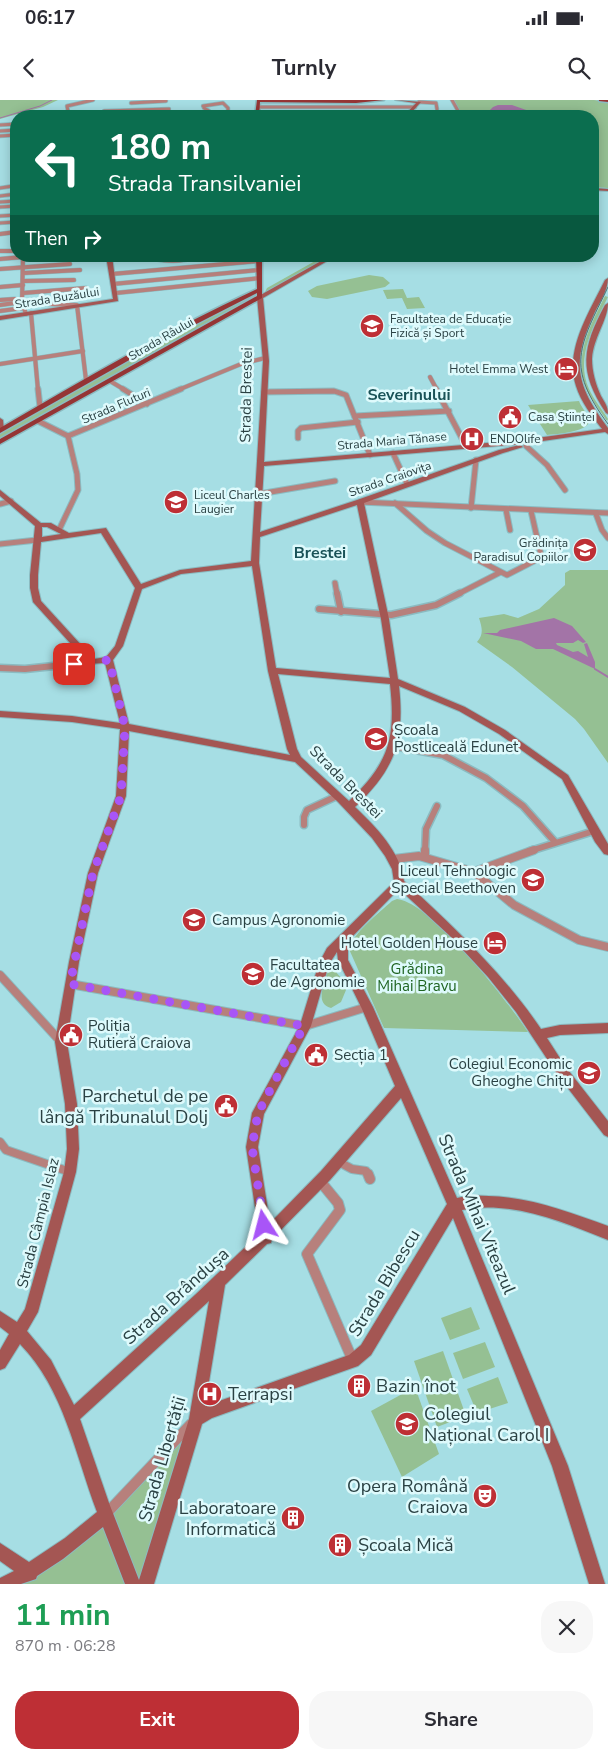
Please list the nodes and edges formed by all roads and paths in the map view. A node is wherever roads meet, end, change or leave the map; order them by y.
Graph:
1 (94, 100) edge
2 (166, 100) edge
3 (382, 100) edge
4 (397, 100) edge
5 (601, 100) edge
6 (608, 101) edge
7 (419, 102) junction
8 (131, 103) edge
9 (168, 105) junction
10 (415, 107) junction
11 (169, 109) joint
12 (205, 109) dead end
13 (258, 109) edge
14 (437, 109) dead end
15 (68, 110) edge
16 (227, 110) edge
17 (279, 110) edge
18 (288, 110) edge
19 (413, 110) edge
20 (24, 262) edge
21 (110, 262) edge
22 (230, 262) edge
23 (259, 262) edge
24 (312, 262) edge
25 (323, 262) edge
26 (70, 264) dead end
27 (24, 267) junction
28 (0, 268) edge
29 (80, 270) dead end
30 (259, 270) junction
31 (24, 273) junction
32 (112, 274) junction
33 (260, 278) junction
34 (74, 280) dead end
35 (608, 280) edge
36 (23, 283) junction
37 (113, 284) junction
38 (0, 287) edge
39 (86, 288) dead end
40 (606, 289) edge
41 (23, 293) junction
42 (116, 296) junction
43 (260, 297) junction
44 (0, 300) edge
45 (0, 305) edge
46 (76, 305) junction
47 (608, 305) edge
48 (24, 306) junction
49 (0, 311) edge
50 (0, 318) edge
51 (83, 351) junction
52 (266, 358) junction
53 (35, 359) junction
54 (0, 364) edge
55 (430, 377) dead end
56 (86, 380) junction
57 (110, 381) junction
58 (264, 392) junction
59 (584, 396) junction
60 (147, 404) junction
61 (40, 407) junction
62 (448, 411) junction
63 (608, 412) edge
64 (355, 416) junction
65 (0, 420) edge
66 (38, 421) junction
67 (358, 422) junction
68 (1, 430) edge
69 (586, 431) junction
70 (607, 431) edge
71 (68, 436) junction
72 (298, 438) dead end
73 (554, 438) junction
74 (0, 442) edge
75 (524, 444) junction
76 (466, 446) junction
77 (393, 453) junction
78 (370, 454) junction
79 (476, 460) junction
80 (278, 462) junction
81 (261, 464) junction
82 (334, 481) dead end
83 (407, 484) junction
84 (565, 490) dead end
85 (259, 491) junction
86 (0, 492) edge
87 (11, 502) junction
88 (360, 502) junction
89 (395, 503) junction
90 (0, 504) edge
91 (472, 508) junction
92 (506, 510) junction
93 (531, 511) junction
94 (608, 513) edge
95 (596, 514) junction
96 (39, 525) junction
97 (60, 530) junction
98 (510, 530) dead end
99 (68, 535) junction
100 (256, 536) junction
101 (608, 538) edge
102 (37, 540) junction
103 (0, 544) edge
104 (255, 563) junction
105 (499, 573) junction
106 (335, 583) dead end
107 (139, 588) junction
108 (319, 609) dead end
109 (340, 612) junction
110 (385, 615) junction
111 (109, 660) junction
112 (92, 662) junction
113 (0, 668) edge
114 (272, 670) junction
115 (395, 681) junction
116 (0, 714) edge
117 (125, 727) junction
118 (393, 746) junction
119 (298, 758) junction
120 (337, 796) junction
121 (438, 806) dead end
122 (349, 807) junction
123 (304, 825) dead end
124 (594, 830) junction
125 (554, 842) junction
126 (608, 851) edge
127 (425, 857) junction
128 (394, 859) junction
129 (474, 872) junction
130 (400, 883) junction
131 (342, 939) junction
132 (608, 947) edge
133 (0, 975) edge
134 (70, 984) junction
135 (367, 1007) junction
136 (304, 1026) junction
137 (608, 1028) edge
138 (539, 1034) junction
139 (61, 1042) junction
140 (402, 1087) junction
141 (608, 1130) edge
142 (0, 1142) edge
143 (337, 1161) junction
144 (70, 1172) junction
145 (370, 1179) dead end
146 (320, 1181) junction
147 (454, 1206) junction
148 (608, 1233) edge
149 (266, 1238) junction
150 (218, 1285) junction
151 (0, 1318) edge
152 (20, 1334) junction
153 (353, 1361) junction
154 (0, 1363) edge
155 (71, 1417) junction
156 (196, 1419) junction
157 (106, 1514) junction
158 (0, 1552) edge
159 (30, 1572) junction
160 (4, 1584) edge
161 (133, 1584) edge
162 (146, 1584) edge
163 (596, 1584) edge

1 - 15 street
2 - 8 street
2 - 9 street
3 - 13 main road
4 - 7 street
5 - 6 main road
7 - 10 street
7 - 14 street
8 - 9 street
8 - 11 street
9 - 11 street
10 - 13 street
10 - 19 street
12 - 16 street
13 - 17 street
13 - 18 street
20 - 27 street
21 - 32 street
22 - 32 street
23 - 30 main road, Strada Brestei
24 - 43 street, Strada Râului
25 - 43 street, Strada Râului
26 - 27 street
27 - 28 street
27 - 31 street
29 - 31 street
30 - 33 main road, Strada Brestei
30 - 37 street
31 - 36 street
32 - 37 street
33 - 42 street
33 - 43 main road, Strada Brestei
34 - 36 street
35 - 40 street
36 - 38 street
36 - 41 street
37 - 42 street
39 - 41 street
40 - 59 street
41 - 48 street
42 - 46 street, Strada Buzăului
43 - 52 street, Strada Brestei
43 - 56 main road, Strada Râului
43 - 57 main road, Strada Râului
44 - 48 street
45 - 48 street
46 - 48 street, Strada Buzăului
46 - 48 street
46 - 51 street
47 - 63 street
48 - 49 street
48 - 50 street, Strada Buzăului
48 - 53 street
51 - 53 street
51 - 56 street
52 - 58 street, Strada Brestei
52 - 60 street, Strada Fluturi
53 - 54 street
53 - 61 street
55 - 62 street
56 - 61 main road, Strada Râului
57 - 60 street
57 - 66 main road, Strada Râului
58 - 64 street
58 - 81 street, Strada Brestei
59 - 69 street
59 - 70 street
60 - 71 street, Strada Fluturi
61 - 68 main road, Strada Râului
62 - 64 street
62 - 76 street
64 - 67 street
65 - 68 street
66 - 71 street
66 - 74 main road, Strada Râului
67 - 72 street
67 - 78 street
69 - 70 street, Strada Maria Tănase
69 - 73 street, Strada Maria Tănase
70 - 73 street
71 - 97 street, Strada Fluturi
73 - 75 street, Strada Maria Tănase
75 - 76 street, Strada Maria Tănase
75 - 79 street, Strada Craiovița
75 - 84 street
76 - 77 street, Strada Maria Tănase
77 - 78 street, Strada Maria Tănase
77 - 83 street
78 - 80 street, Strada Maria Tănase
79 - 83 street, Strada Craiovița
79 - 91 street
80 - 81 street, Strada Maria Tănase
80 - 85 street
81 - 85 street, Strada Brestei
82 - 85 street
83 - 88 street, Strada Craiovița
85 - 100 street, Strada Brestei
86 - 87 street
87 - 90 street
87 - 96 street
88 - 89 street
88 - 100 street, Strada Craiovița
88 - 110 street
89 - 91 street
89 - 105 street
91 - 92 street
92 - 93 street
92 - 98 street
93 - 95 street
93 - 105 street
94 - 95 street
95 - 101 street
96 - 97 street
96 - 102 street
97 - 99 street
99 - 102 street
99 - 107 street
100 - 104 street, Strada Brestei
102 - 103 street
102 - 112 street
104 - 107 street
104 - 114 street, Strada Brestei
105 - 110 street
106 - 109 street
107 - 111 street
108 - 109 street
109 - 110 street
110 - 115 street
111 - 112 street
111 - 117 street, Strada Câmpia Islaz
112 - 113 street
114 - 115 street
114 - 119 street, Strada Brestei
115 - 118 street
115 - 124 street
116 - 117 street
117 - 119 street
117 - 134 street, Strada Câmpia Islaz
118 - 122 street
118 - 125 street
119 - 120 street, Strada Brestei
120 - 122 street, Strada Brestei
120 - 123 street
121 - 127 street
122 - 128 street, Strada Brestei
124 - 125 street
124 - 126 street
125 - 129 street
127 - 128 street
127 - 129 street
128 - 130 street, Strada Brestei
129 - 132 street
130 - 131 street
130 - 138 street
131 - 135 street, Strada Mihai Viteazul
131 - 136 street
133 - 139 street
134 - 136 street
134 - 139 street, Strada Câmpia Islaz
135 - 136 street
135 - 140 street, Strada Mihai Viteazul
136 - 149 street
137 - 138 street
138 - 141 street
139 - 144 street, Strada Câmpia Islaz
140 - 143 street, Strada Brândușa
140 - 147 street, Strada Mihai Viteazul
142 - 144 street
143 - 145 street
143 - 146 street, Strada Brândușa
144 - 152 street, Strada Câmpia Islaz
146 - 149 street, Strada Brândușa
146 - 153 street
147 - 148 street
147 - 153 street, Strada Bibescu
147 - 163 street, Strada Mihai Viteazul
149 - 150 street, Strada Brândușa
150 - 155 street, Strada Brândușa
150 - 156 street, Strada Libertății
151 - 152 street
152 - 154 street, Strada Câmpia Islaz
152 - 155 street
153 - 156 street, Strada Bibescu
155 - 157 street
156 - 157 street, Strada Bibescu
156 - 162 street, Strada Libertății
157 - 159 street
157 - 161 street
158 - 159 street
159 - 160 street

